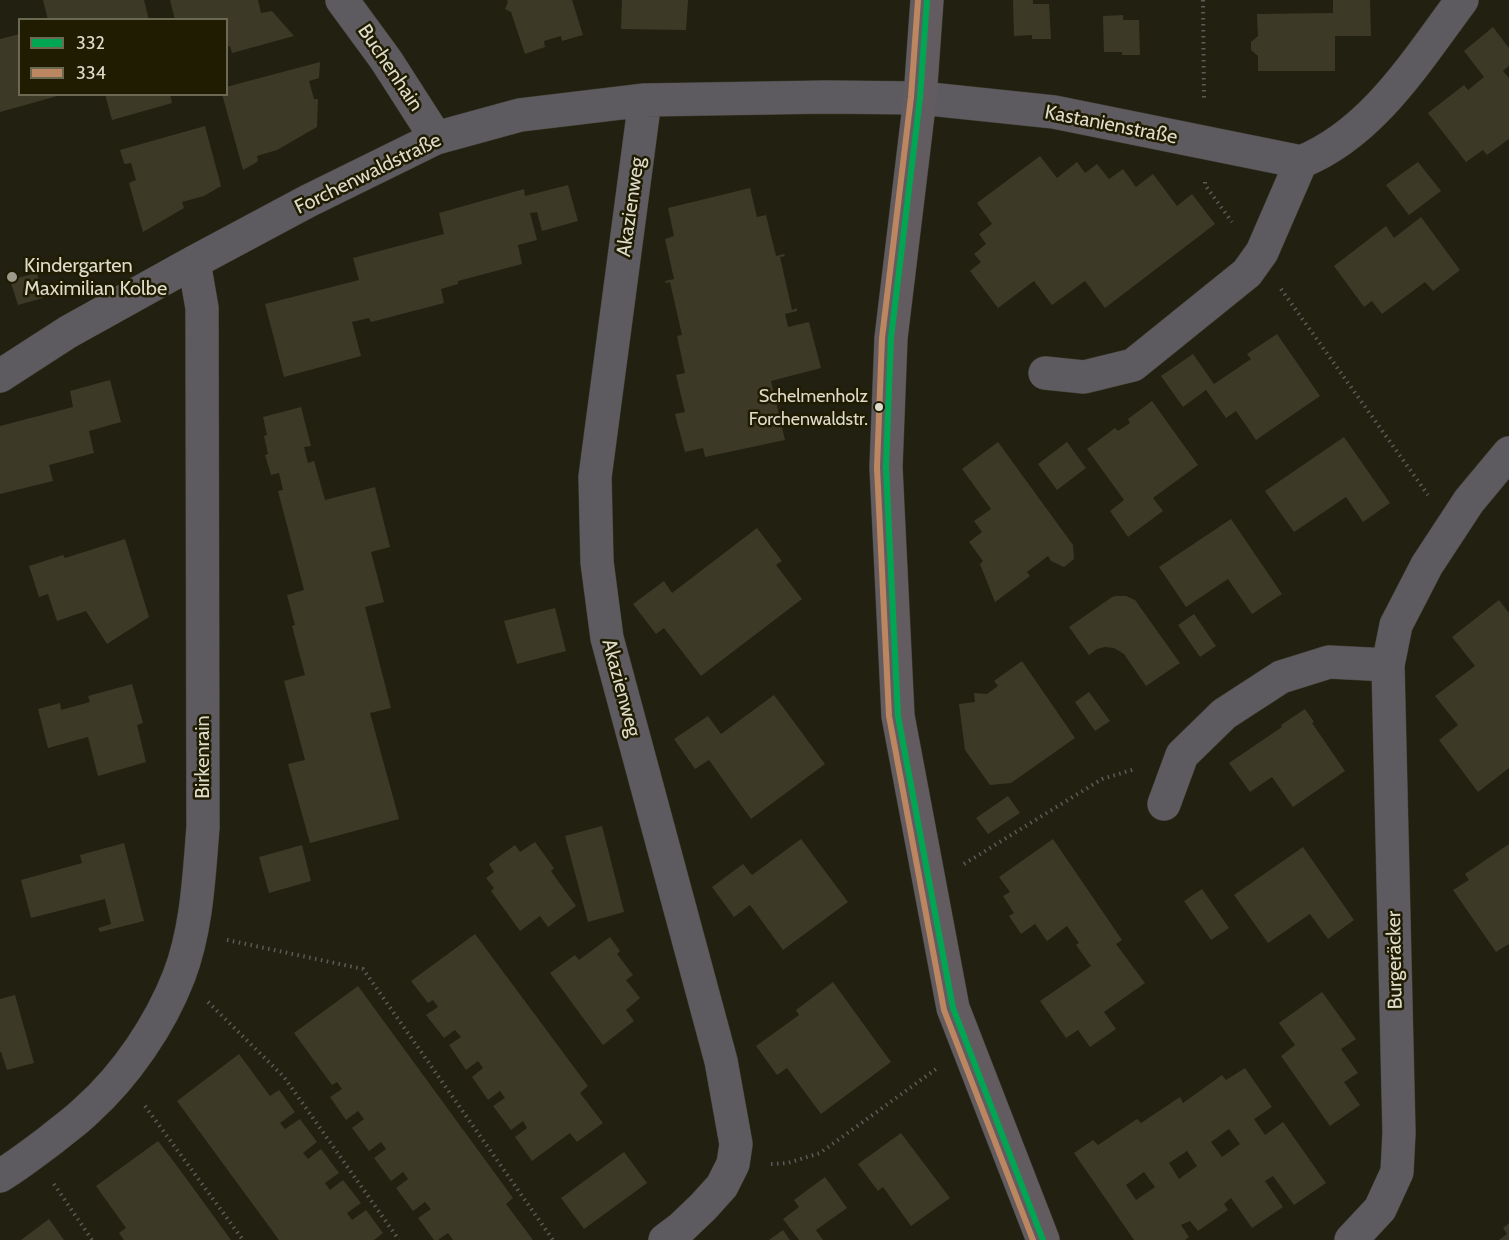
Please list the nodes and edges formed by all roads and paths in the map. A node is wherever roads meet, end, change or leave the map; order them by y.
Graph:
1 (342, 0) edge
2 (927, 0) edge
3 (1203, 0) edge
4 (1462, 0) edge
5 (920, 98) junction
6 (645, 100) junction
7 (436, 138) junction
8 (1204, 143) junction
9 (1301, 162) junction
10 (1258, 257) junction
11 (194, 262) junction
12 (1046, 373) dead end
13 (0, 376) edge
14 (1509, 453) edge
15 (1452, 528) junction
16 (1388, 665) junction
17 (1182, 755) junction
18 (1164, 804) dead end
19 (971, 860) dead end
20 (191, 933) junction
21 (180, 975) junction
22 (121, 1074) junction
23 (910, 1089) dead end
24 (33, 1154) junction
25 (732, 1164) junction
26 (0, 1176) edge
27 (92, 1240) edge
28 (243, 1240) edge
29 (399, 1240) edge
30 (553, 1240) edge
31 (665, 1240) edge
32 (1043, 1240) edge
33 (1351, 1240) edge

1 - 7 street, Buchenhain
2 - 5 street
3 - 8 path
4 - 9 street
5 - 6 street, Forchenwaldstraße
5 - 8 street, Kastanienstraße
5 - 32 street
6 - 7 street, Forchenwaldstraße
6 - 25 street, Akazienweg
7 - 11 street, Forchenwaldstraße
8 - 9 street, Kastanienstraße
8 - 10 path
9 - 10 street
10 - 12 street
10 - 15 path
11 - 13 street, Forchenwaldstraße
11 - 20 street, Birkenrain
14 - 15 street, Burgeräcker
15 - 16 street, Burgeräcker
16 - 17 street
16 - 33 street, Burgeräcker
17 - 18 street
17 - 19 path
20 - 21 street, Birkenrain
20 - 30 path
21 - 22 street, Birkenrain
21 - 29 path
22 - 24 street, Birkenrain
22 - 28 path
23 - 25 path
24 - 26 street, Birkenrain
24 - 27 path
25 - 31 street, Akazienweg

